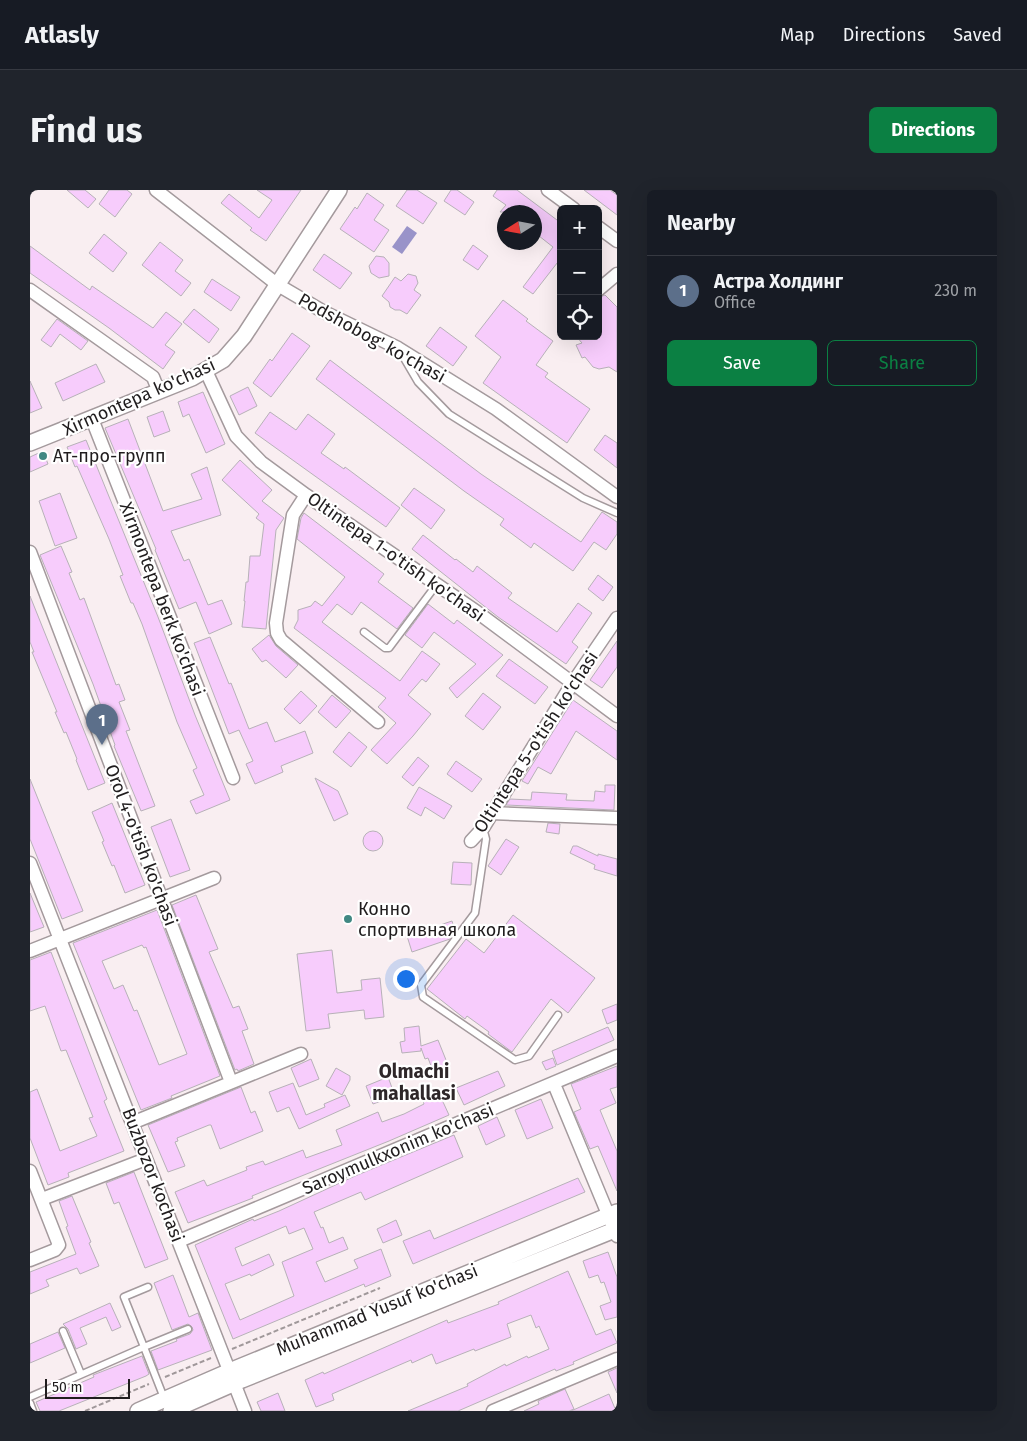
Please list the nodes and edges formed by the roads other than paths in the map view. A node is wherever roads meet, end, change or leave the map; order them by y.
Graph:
1 (156, 190) edge
2 (339, 190) edge
3 (548, 190) edge
4 (569, 205) edge
5 (602, 230) edge
6 (617, 241) edge
7 (617, 274) edge
8 (278, 285) junction
9 (602, 287) edge
10 (30, 290) edge
11 (398, 348) junction
12 (206, 371) junction
13 (159, 392) junction
14 (92, 419) junction
15 (30, 443) edge
16 (306, 495) junction
17 (617, 497) edge
18 (617, 512) edge
19 (30, 552) edge
20 (437, 584) junction
21 (617, 618) edge
22 (364, 632) dead end
23 (572, 684) junction
24 (617, 716) edge
25 (378, 722) dead end
26 (233, 778) dead end
27 (491, 813) junction
28 (617, 818) edge
29 (482, 828) junction
30 (471, 841) dead end
31 (30, 863) edge
32 (214, 878) dead end
33 (162, 900) junction
34 (59, 939) junction
35 (30, 951) edge
36 (558, 1015) dead end
37 (301, 1054) dead end
38 (617, 1056) edge
39 (231, 1082) junction
40 (554, 1084) junction
41 (132, 1122) junction
42 (146, 1159) junction
43 (30, 1171) edge
44 (42, 1199) junction
45 (613, 1213) edge
46 (616, 1231) edge
47 (179, 1241) junction
48 (30, 1260) edge
49 (148, 1287) dead end
50 (188, 1330) dead end
51 (63, 1331) dead end
52 (144, 1347) junction
53 (617, 1359) edge
54 (81, 1374) junction
55 (232, 1377) junction
56 (30, 1397) edge
57 (30, 1403) edge
58 (168, 1405) edge
59 (34, 1411) edge
60 (138, 1411) edge
61 (246, 1411) edge
62 (492, 1411) edge

1 - 8 street, Podshobog' ko'chasi
2 - 8 street, Xirmontepa ko'chasi
3 - 4 street
5 - 6 street
7 - 9 street
8 - 11 street, Podshobog' ko'chasi
8 - 12 street, Xirmontepa ko'chasi
10 - 13 street
11 - 17 street, Podshobog' ko'chasi
11 - 18 lane
12 - 13 street, Xirmontepa ko'chasi
12 - 16 street, Oltintepa 1-o'tish ko'chasi
13 - 14 street, Xirmontepa ko'chasi
14 - 15 street, Xirmontepa ko'chasi
14 - 26 street, Xirmontepa berk ko'chasi
16 - 20 street, Oltintepa 1-o'tish ko'chasi
16 - 25 street
19 - 33 street, Orol 4-o'tish ko'chasi
20 - 22 lane
20 - 23 street, Oltintepa 1-o'tish ko'chasi
21 - 23 street, Oltintepa 5-o'tish ko'chasi
23 - 24 street, Oltintepa 1-o'tish ko'chasi
23 - 27 street, Oltintepa 5-o'tish ko'chasi
27 - 28 street
27 - 29 street, Oltintepa 5-o'tish ko'chasi
29 - 30 street, Oltintepa 5-o'tish ko'chasi
29 - 36 lane
31 - 34 street, Buzbozor kochasi
32 - 33 street
33 - 34 street
33 - 39 street, Orol 4-o'tish ko'chasi
34 - 35 street
34 - 41 street, Buzbozor kochasi
37 - 39 street
38 - 40 street, Saroymulkxonim ko'chasi
39 - 41 street
40 - 45 street
40 - 47 street, Saroymulkxonim ko'chasi
41 - 42 street, Buzbozor kochasi
42 - 44 street
42 - 47 street, Buzbozor kochasi
43 - 44 street
44 - 48 street
45 - 46 street
45 - 55 street, Muhammad Yusuf ko'chasi
46 - 55 street, Muhammad Yusuf ko'chasi
47 - 55 street, Buzbozor kochasi
49 - 52 lane
50 - 52 lane
51 - 54 lane
52 - 54 lane
52 - 58 lane
53 - 62 street
54 - 56 lane
55 - 58 street, Muhammad Yusuf ko'chasi
55 - 61 street, Buzbozor kochasi
57 - 59 lane
58 - 60 street, Muhammad Yusuf ko'chasi

